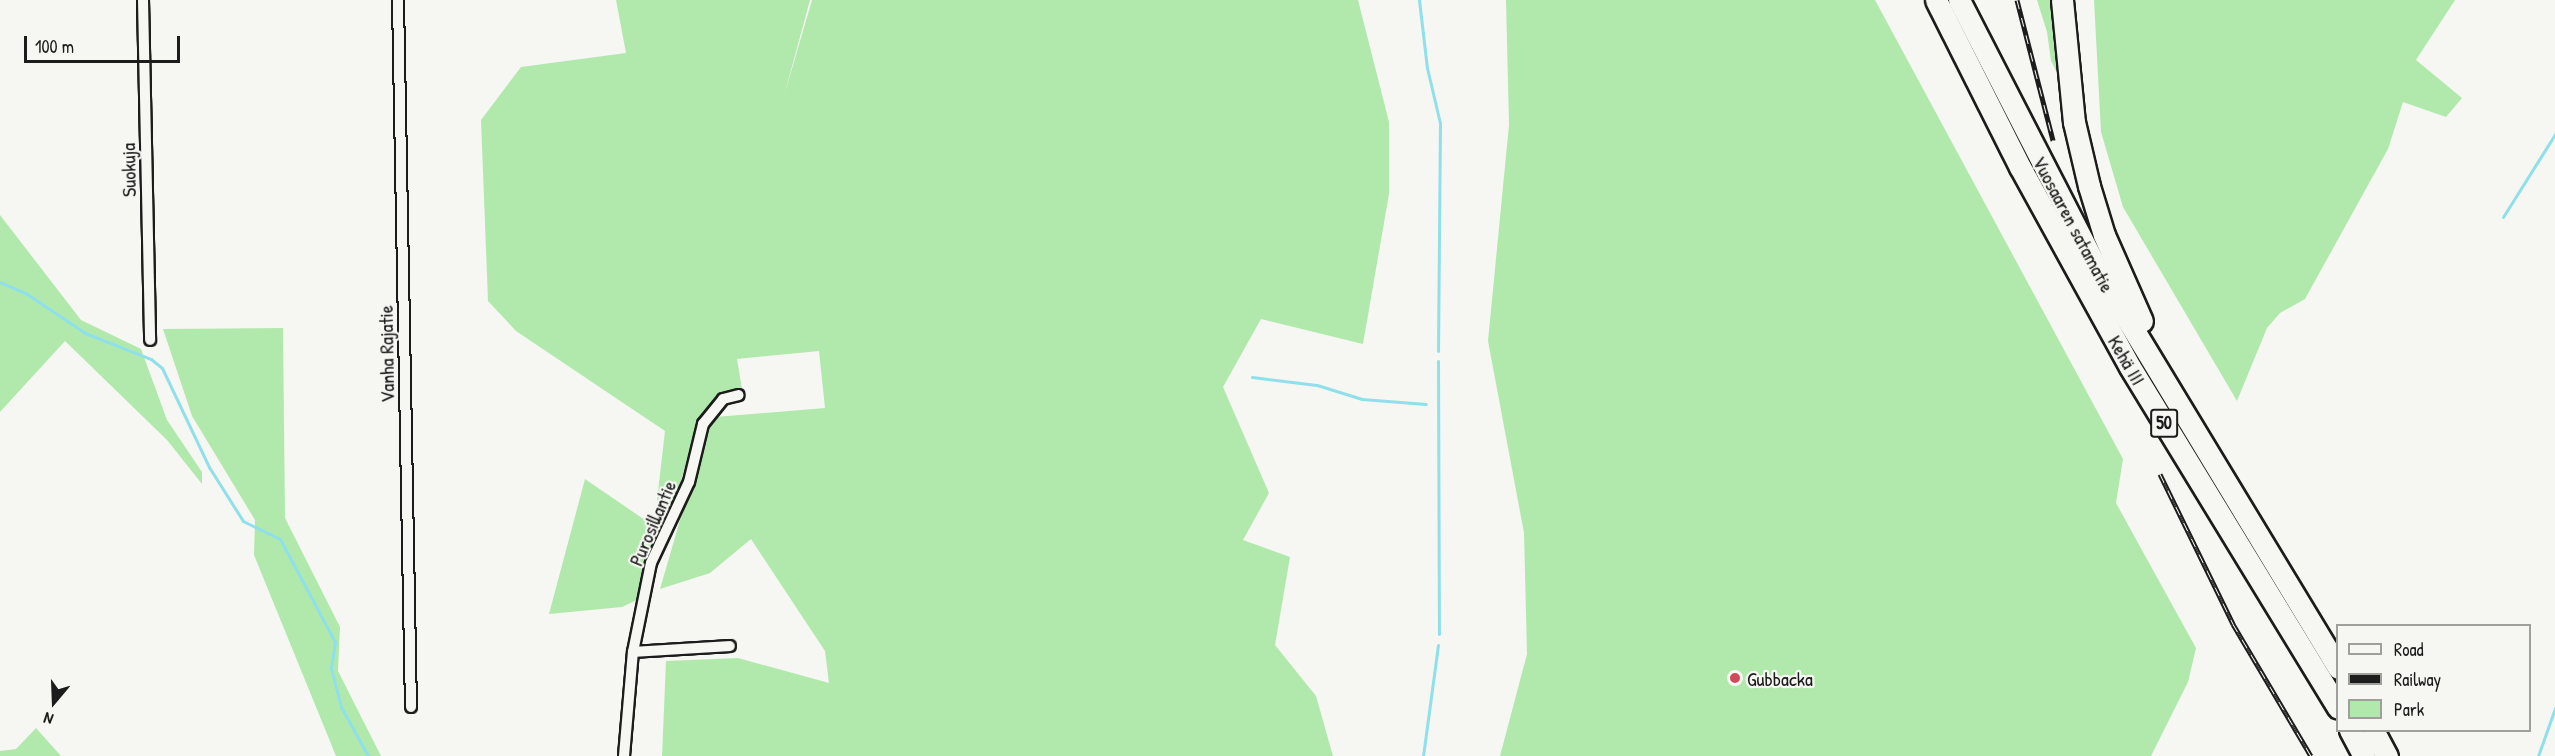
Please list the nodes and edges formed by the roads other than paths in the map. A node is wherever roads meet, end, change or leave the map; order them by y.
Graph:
1 (143, 0) edge
2 (398, 0) edge
3 (1936, 0) edge
4 (1959, 0) edge
5 (2062, 0) edge
6 (150, 340) dead end
7 (739, 395) dead end
8 (2199, 443) junction
9 (730, 646) dead end
10 (633, 652) junction
11 (2336, 666) edge
12 (2336, 706) edge
13 (411, 708) dead end
14 (2351, 732) edge
15 (2374, 732) edge
16 (624, 756) edge
17 (2364, 756) edge
18 (2387, 756) edge

1 - 6 street, Suokuja
2 - 13 street, Vanha Rajatie
3 - 12 highway, Kehä III / 50
4 - 8 highway, Vuosaaren satamatie
5 - 8 highway
7 - 10 street, Purosillantie
8 - 11 highway, 50
9 - 10 street
10 - 16 street, Purosillantie
14 - 17 highway
15 - 18 highway

